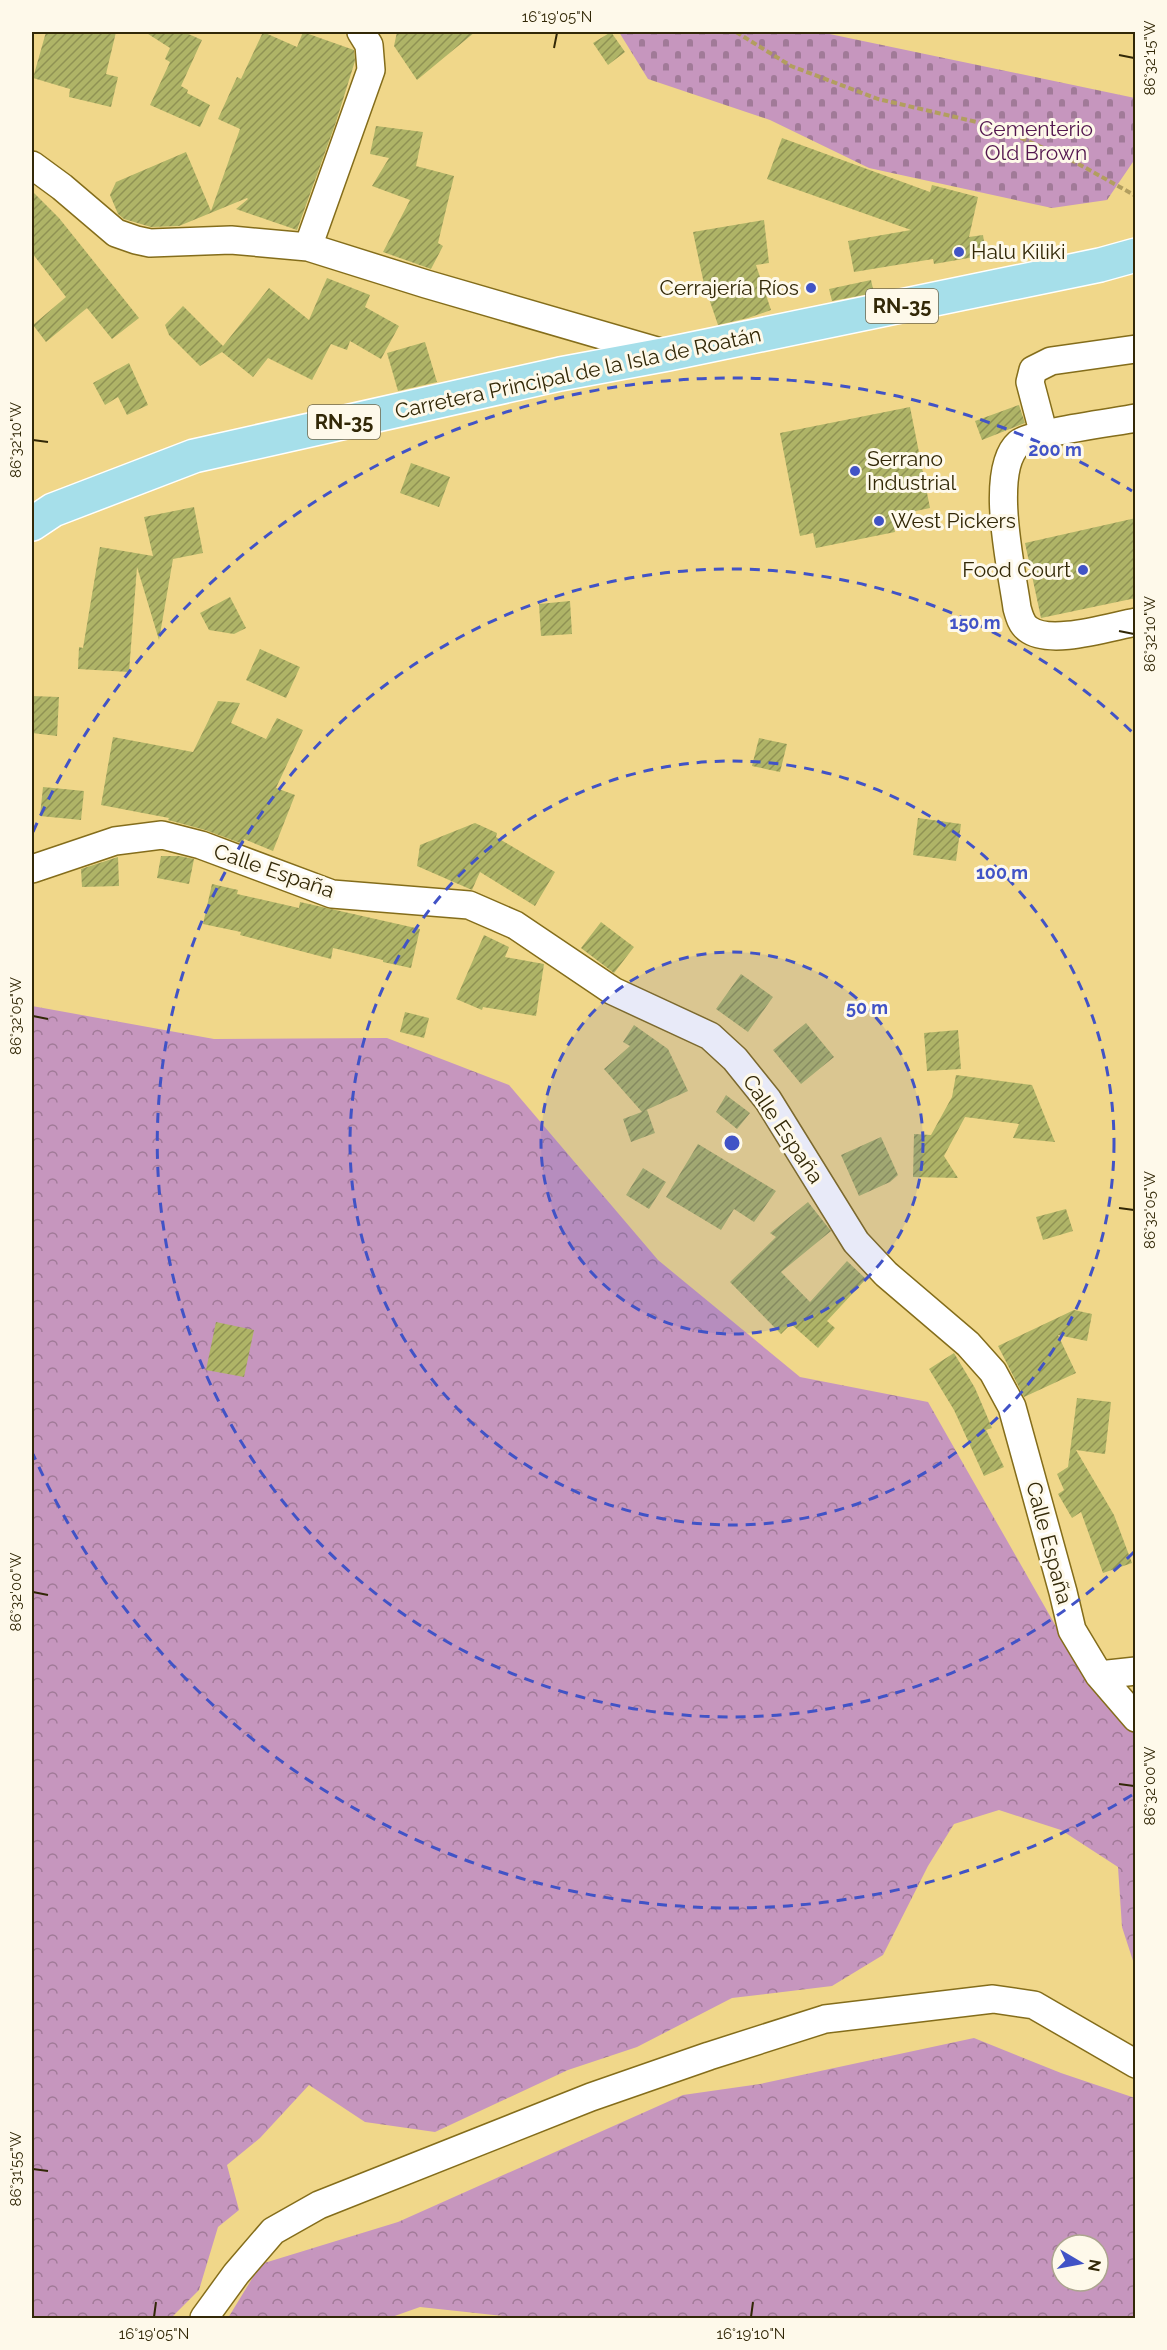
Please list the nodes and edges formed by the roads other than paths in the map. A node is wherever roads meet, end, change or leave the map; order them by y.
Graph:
1 (361, 32) edge
2 (32, 165) edge
3 (308, 247) junction
4 (1136, 255) edge
5 (1136, 349) edge
6 (668, 354) junction
7 (1136, 418) edge
8 (1044, 435) junction
9 (32, 524) edge
10 (1136, 622) edge
11 (32, 869) edge
12 (1136, 1671) edge
13 (1099, 1675) junction
14 (1136, 1718) edge
15 (1136, 2064) edge
16 (204, 2319) edge

1 - 3 street
2 - 3 street
3 - 6 street
4 - 6 main road, Carretera Principal de la Isla de Roatán / RN-35
5 - 8 street
6 - 9 main road, Carretera Principal de la Isla de Roatán / RN-35
7 - 8 street
8 - 10 street
11 - 13 street, Calle España
12 - 13 street
13 - 14 street, Calle España
15 - 16 street

